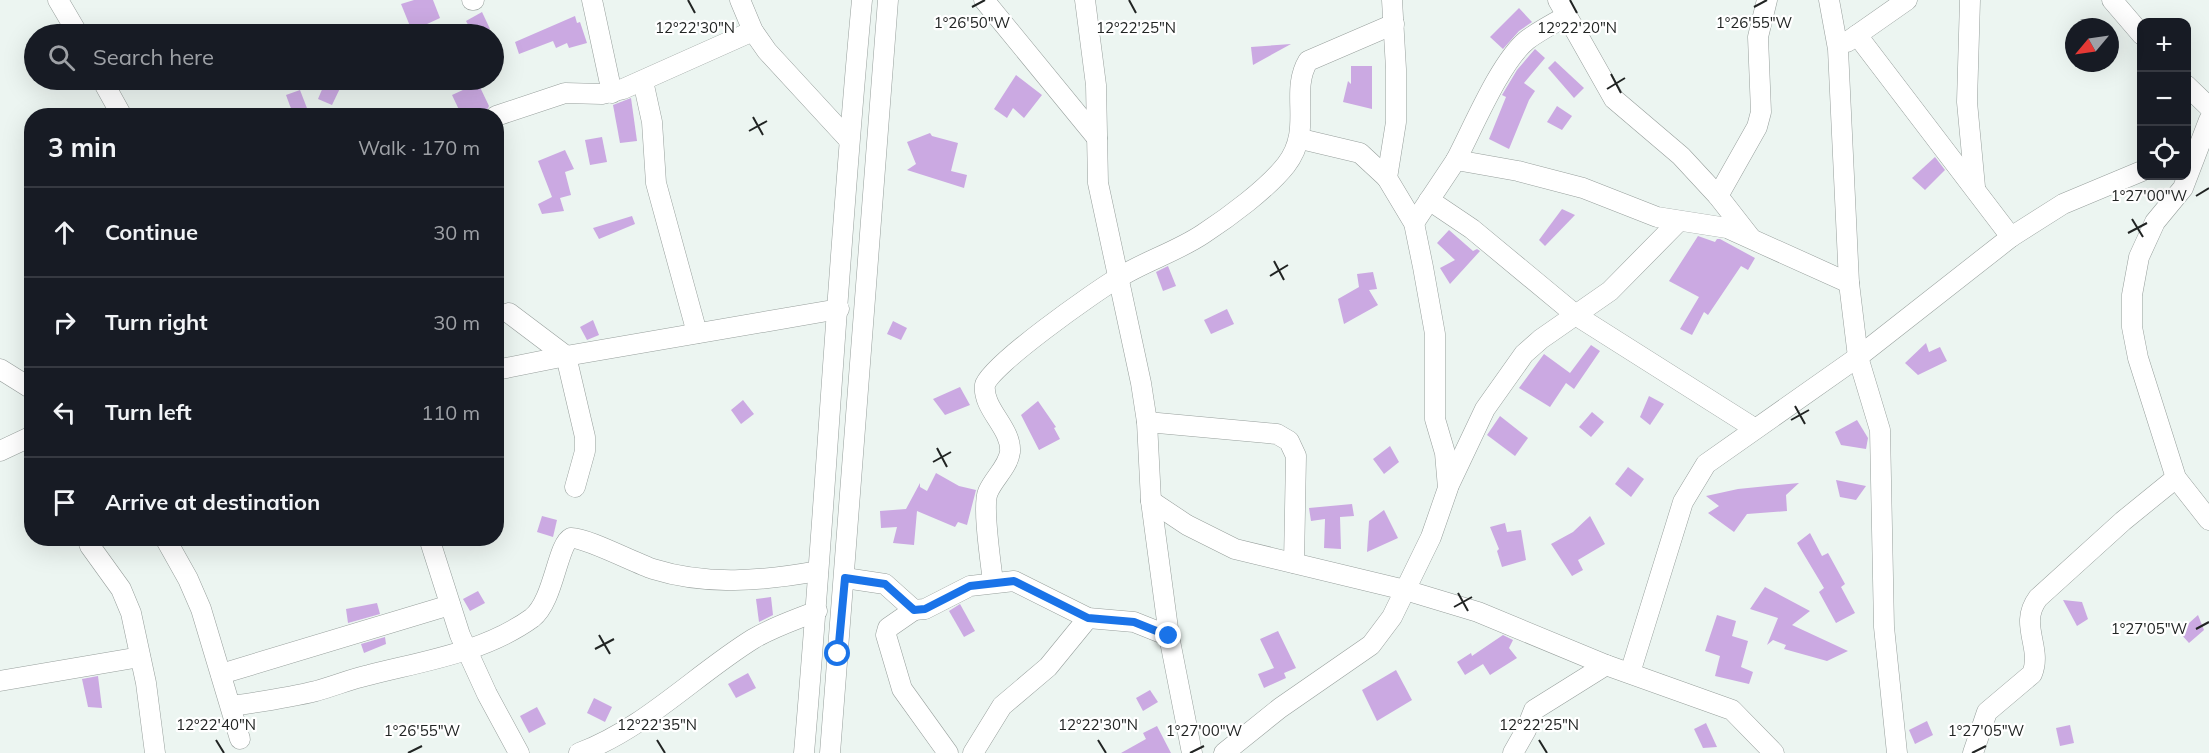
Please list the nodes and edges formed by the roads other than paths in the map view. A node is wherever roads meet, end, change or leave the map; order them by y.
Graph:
1 (58, 0) edge
2 (592, 0) edge
3 (740, 0) edge
4 (862, 0) edge
5 (888, 0) edge
6 (984, 0) edge
7 (1085, 0) edge
8 (1392, 0) edge
9 (1767, 0) edge
10 (1829, 0) edge
11 (1907, 0) edge
12 (1970, 0) edge
13 (2112, 0) edge
14 (1563, 8) edge
15 (72, 24) edge
16 (1394, 24) junction
17 (2137, 29) edge
18 (753, 31) junction
19 (1857, 35) junction
20 (1838, 49) junction
21 (643, 81) junction
22 (2191, 89) edge
23 (108, 90) edge
24 (612, 93) junction
25 (2209, 107) edge
26 (118, 108) edge
27 (504, 113) edge
28 (2209, 120) edge
29 (1097, 138) junction
30 (1301, 139) junction
31 (849, 140) junction
32 (2194, 149) edge
33 (1456, 160) junction
34 (2137, 173) edge
35 (1388, 178) junction
36 (1975, 187) junction
37 (1718, 196) junction
38 (1429, 200) junction
39 (1679, 221) junction
40 (1414, 223) junction
41 (1750, 237) junction
42 (2011, 237) junction
43 (1119, 278) junction
44 (1849, 283) junction
45 (839, 309) junction
46 (509, 313) dead end
47 (1577, 316) junction
48 (697, 333) junction
49 (566, 356) junction
50 (1858, 357) junction
51 (504, 368) edge
52 (0, 369) edge
53 (24, 384) edge
54 (1147, 422) junction
55 (1754, 428) junction
56 (24, 440) edge
57 (0, 451) edge
58 (2176, 478) junction
59 (575, 488) dead end
60 (1448, 488) junction
61 (1151, 501) junction
62 (2209, 520) edge
63 (92, 546) edge
64 (169, 546) edge
65 (432, 546) edge
66 (1294, 563) junction
67 (818, 571) junction
68 (845, 578) junction
69 (993, 582) junction
70 (1405, 590) junction
71 (450, 605) junction
72 (914, 610) junction
73 (817, 611) junction
74 (1088, 618) junction
75 (1169, 636) junction
76 (467, 650) junction
77 (140, 657) junction
78 (1606, 665) junction
79 (1630, 673) junction
80 (221, 674) junction
81 (0, 681) edge
82 (231, 706) junction
83 (240, 739) dead end
84 (1765, 750) edge
85 (155, 753) edge
86 (519, 753) edge
87 (579, 753) edge
88 (804, 753) edge
89 (830, 753) edge
90 (948, 753) edge
91 (974, 753) edge
92 (1192, 753) edge
93 (1224, 753) edge
94 (1513, 753) edge
95 (1897, 753) edge
96 (1973, 753) edge

1 - 15 street
2 - 24 street
3 - 18 street
4 - 31 street
5 - 68 street
6 - 29 street
7 - 29 street
8 - 16 street
9 - 37 street
10 - 20 street
11 - 19 street
12 - 36 street
13 - 17 street
14 - 33 street
14 - 37 street
16 - 30 street
16 - 35 street
18 - 21 street
18 - 31 street
19 - 20 street
19 - 36 street
20 - 44 street
21 - 24 street
21 - 48 street
22 - 25 street
23 - 26 street
24 - 27 street
28 - 32 street
29 - 43 street
30 - 35 street
30 - 43 street
31 - 45 street
32 - 58 street
33 - 38 street
33 - 39 street
34 - 42 street
35 - 40 street
36 - 42 street
37 - 41 street
38 - 40 street
38 - 47 street
39 - 41 street
39 - 47 street
40 - 60 street
41 - 44 street
42 - 50 street
43 - 54 street
43 - 69 street
44 - 50 street
45 - 48 street
45 - 67 street
46 - 49 street
47 - 55 street
47 - 60 street
48 - 49 street
49 - 51 street
49 - 59 street
50 - 55 street
50 - 95 street
52 - 53 street
54 - 61 street
54 - 66 street
55 - 79 street
56 - 57 street
58 - 62 street
58 - 96 street
60 - 70 street
61 - 66 street
61 - 75 street
63 - 77 street
64 - 80 street
65 - 71 street
66 - 70 street
67 - 73 street
67 - 76 street
68 - 72 street
68 - 89 street
69 - 72 street
69 - 74 street
70 - 78 street
70 - 93 street
71 - 76 street
71 - 80 street
72 - 90 street
73 - 87 street
73 - 88 street
74 - 75 street
74 - 91 street
75 - 92 street
76 - 82 street
76 - 86 street
77 - 81 street
77 - 85 street
78 - 79 street
78 - 94 street
79 - 84 street
80 - 82 street
82 - 83 street

